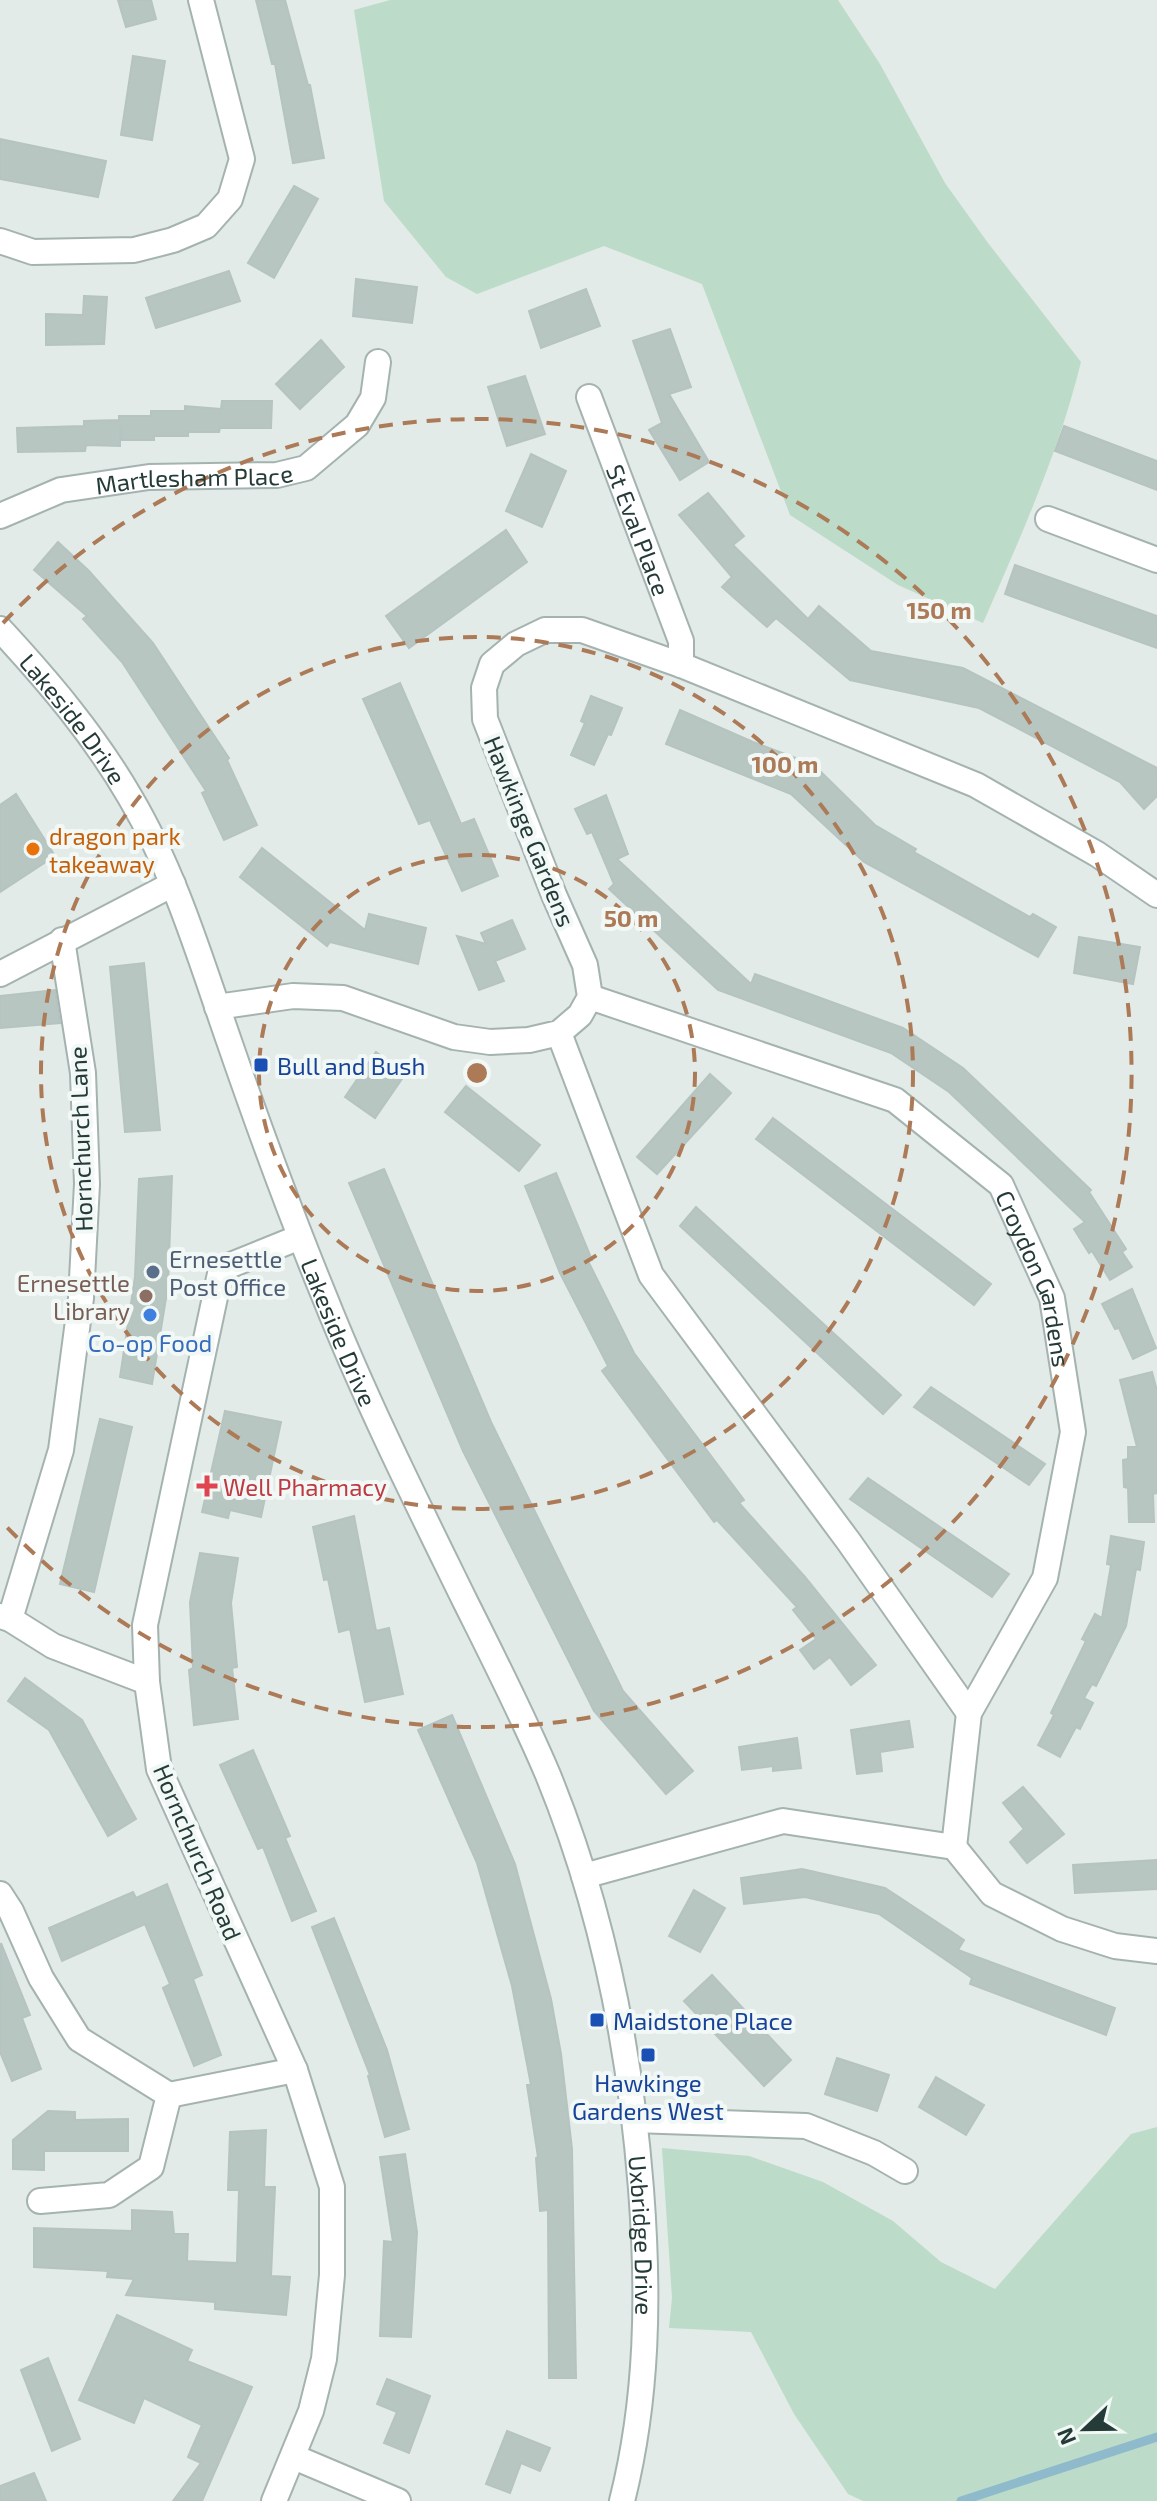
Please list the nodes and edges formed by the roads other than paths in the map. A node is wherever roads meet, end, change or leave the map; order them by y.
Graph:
1 (201, 0) edge
2 (0, 241) edge
3 (378, 362) dead end
4 (589, 397) dead end
5 (0, 516) edge
6 (1048, 519) dead end
7 (1157, 560) edge
8 (0, 629) edge
9 (681, 665) junction
10 (173, 884) junction
11 (1157, 895) edge
12 (62, 940) junction
13 (0, 974) edge
14 (590, 997) junction
15 (217, 1007) junction
16 (559, 1033) junction
17 (300, 1237) junction
18 (5, 1618) edge
19 (147, 1682) junction
20 (969, 1713) junction
21 (954, 1847) junction
22 (584, 1876) junction
23 (0, 1894) edge
24 (1157, 1951) edge
25 (295, 2070) junction
26 (169, 2095) junction
27 (634, 2120) junction
28 (905, 2171) dead end
29 (40, 2201) dead end
30 (294, 2457) junction
31 (274, 2501) edge
32 (398, 2501) edge
33 (622, 2501) edge

1 - 2 street
3 - 5 street, Martlesham Place
4 - 9 street, St Eval Place
6 - 7 street
8 - 10 street, Lakeside Drive
9 - 11 street, Hawkinge Gardens
9 - 14 street, Hawkinge Gardens
10 - 12 street
10 - 15 street, Lakeside Drive
12 - 13 street
12 - 18 street, Hornchurch Lane
14 - 16 street
14 - 20 street, Croydon Gardens
15 - 16 street
15 - 17 street, Lakeside Drive
16 - 20 street
17 - 19 street, Hornchurch Road
17 - 22 street, Lakeside Drive
18 - 19 street
19 - 25 street, Hornchurch Road
20 - 21 street, Croydon Gardens
21 - 22 street
21 - 24 street
22 - 27 street, Uxbridge Drive
23 - 26 street
25 - 26 street
25 - 30 street, Hornchurch Road
26 - 29 street
27 - 28 street
27 - 33 street, Uxbridge Drive
30 - 31 street, Hornchurch Road
30 - 32 street

